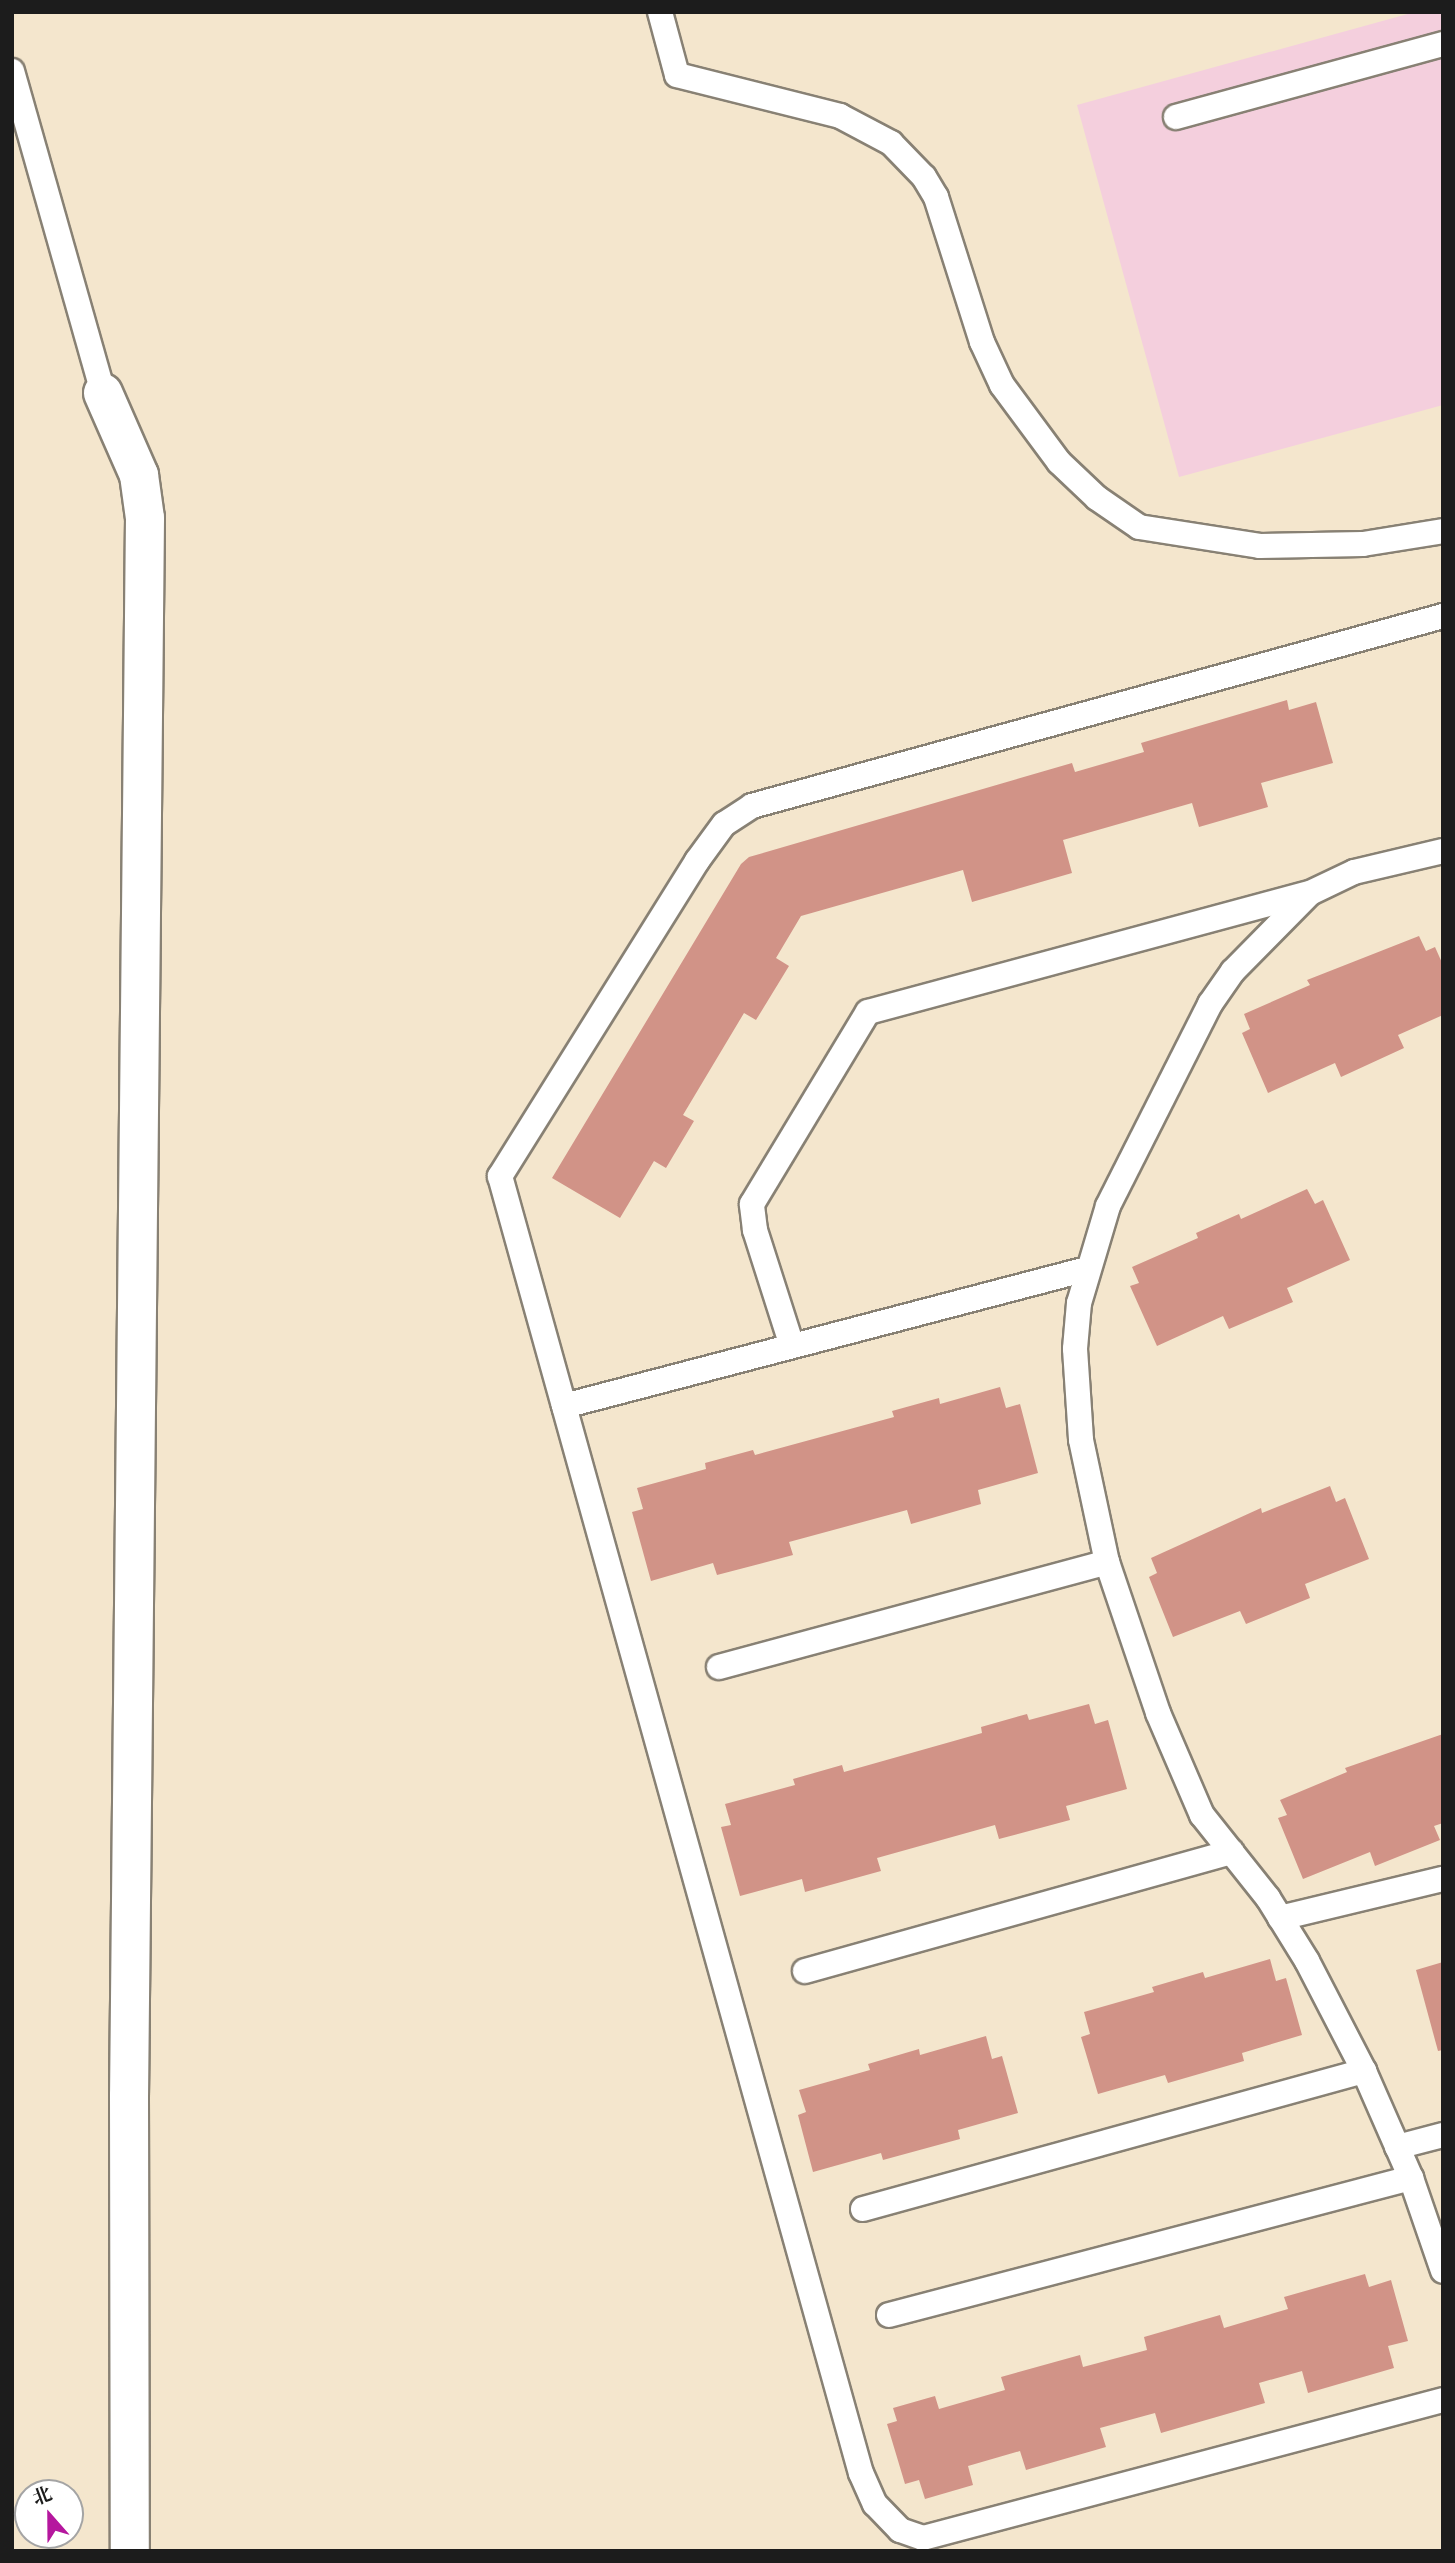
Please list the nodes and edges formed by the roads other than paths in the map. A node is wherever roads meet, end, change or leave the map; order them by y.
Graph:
1 (660, 12) edge
2 (1443, 44) edge
3 (12, 71) edge
4 (1176, 117) dead end
5 (103, 393) joint
6 (1443, 531) edge
7 (1443, 616) edge
8 (1443, 851) edge
9 (1310, 893) junction
10 (1087, 1269) junction
11 (792, 1346) junction
12 (564, 1406) junction
13 (1107, 1562) junction
14 (719, 1667) dead end
15 (1232, 1852) junction
16 (1443, 1879) edge
17 (1280, 1918) junction
18 (805, 1971) dead end
19 (1364, 2071) junction
20 (1443, 2135) edge
21 (1397, 2147) junction
22 (1411, 2178) junction
23 (863, 2209) dead end
24 (1443, 2271) edge
25 (889, 2315) dead end
26 (1443, 2400) edge
27 (130, 2551) edge

1 - 6 lane
2 - 4 lane
3 - 5 lane
5 - 27 street
7 - 12 lane
8 - 9 lane
9 - 10 lane
9 - 11 lane
10 - 11 lane
10 - 13 lane
11 - 12 lane
12 - 26 lane
13 - 14 lane
13 - 15 lane
15 - 17 lane
15 - 18 lane
16 - 17 lane
17 - 19 lane
19 - 21 lane
19 - 23 lane
20 - 21 lane
21 - 22 lane
22 - 24 lane
22 - 25 lane

